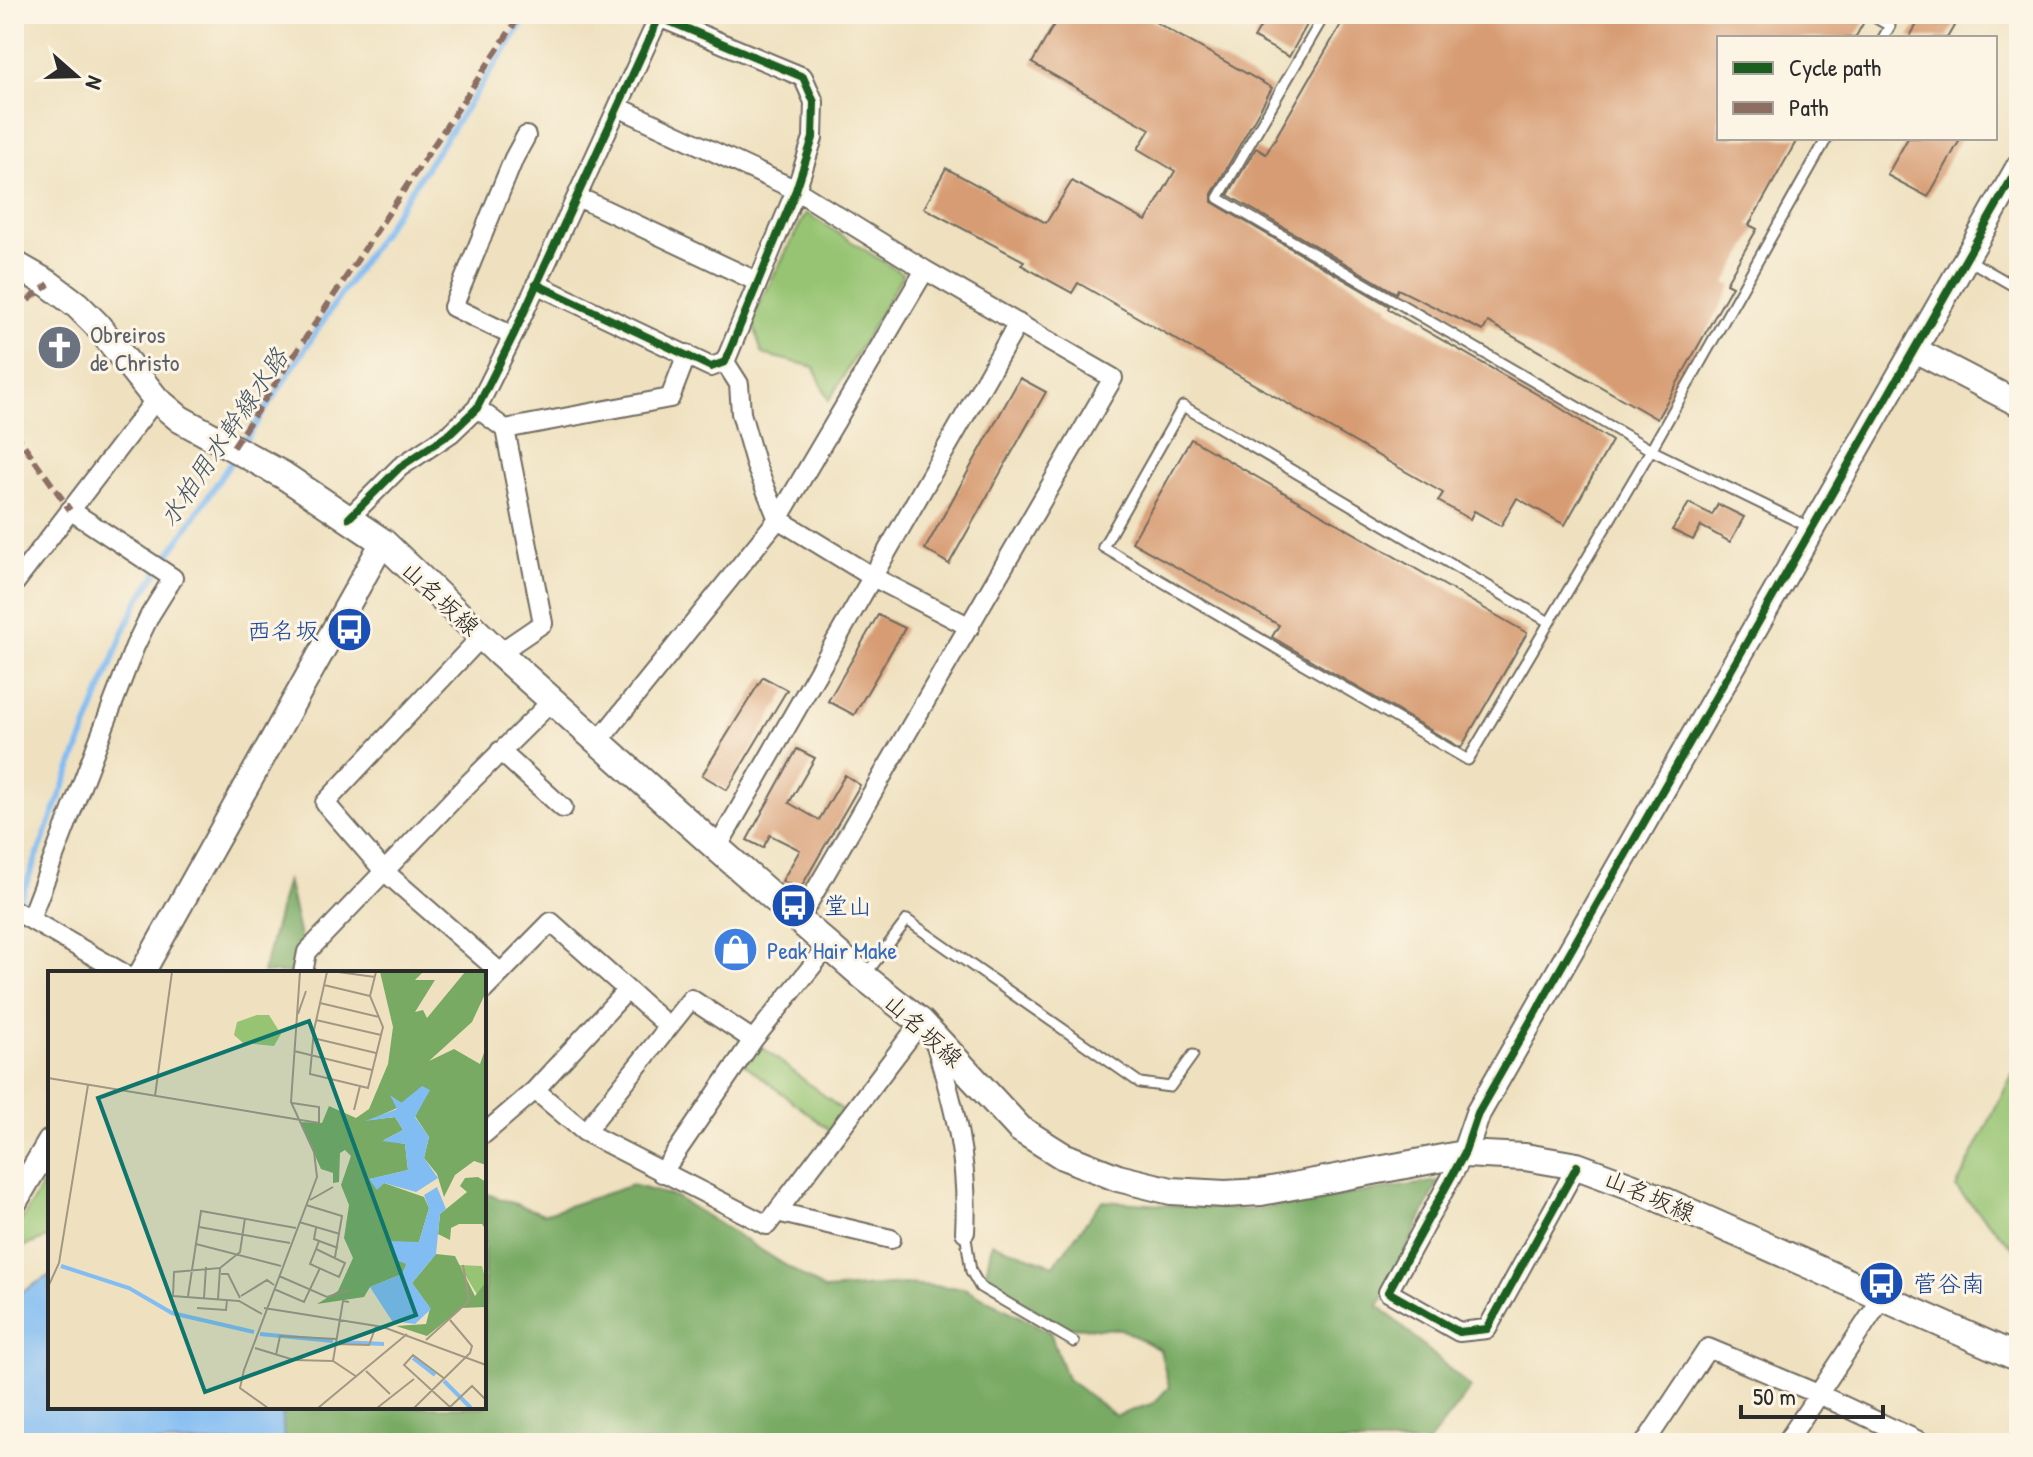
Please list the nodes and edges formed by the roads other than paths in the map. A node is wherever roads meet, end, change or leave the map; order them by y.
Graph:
1 (1325, 14) edge
2 (1869, 14) edge
3 (1884, 36) edge
4 (618, 107) junction
5 (526, 136) dead end
6 (1826, 140) edge
7 (2019, 166) edge
8 (796, 190) junction
9 (578, 197) junction
10 (1967, 259) junction
11 (14, 264) edge
12 (925, 270) junction
13 (758, 282) junction
14 (536, 284) junction
15 (2019, 289) edge
16 (1018, 323) junction
17 (513, 336) junction
18 (1915, 350) junction
19 (687, 354) junction
20 (725, 362) junction
21 (156, 399) junction
22 (2019, 404) edge
23 (477, 408) junction
24 (505, 429) junction
25 (1651, 450) junction
26 (70, 510) junction
27 (349, 518) junction
28 (778, 519) junction
29 (1812, 529) junction
30 (383, 542) junction
31 (871, 576) junction
32 (14, 584) edge
33 (1549, 622) junction
34 (970, 627) junction
35 (490, 644) junction
36 (552, 701) junction
37 (598, 742) junction
38 (500, 751) junction
39 (563, 808) dead end
40 (717, 848) junction
41 (384, 871) junction
42 (22, 914) edge
43 (799, 919) junction
44 (829, 945) junction
45 (120, 971) edge
46 (143, 971) edge
47 (303, 971) edge
48 (501, 973) junction
49 (864, 977) junction
50 (486, 988) edge
51 (627, 990) junction
52 (669, 1027) junction
53 (926, 1027) junction
54 (753, 1040) junction
55 (1193, 1055) dead end
56 (535, 1090) junction
57 (486, 1132) edge
58 (585, 1132) junction
59 (48, 1145) edge
60 (1464, 1154) junction
61 (1577, 1166) junction
62 (662, 1173) junction
63 (18, 1189) edge
64 (777, 1212) junction
65 (965, 1232) joint
66 (891, 1239) dead end
67 (1882, 1298) junction
68 (1074, 1342) dead end
69 (2019, 1358) edge
70 (1818, 1394) junction
71 (1645, 1443) edge
72 (1786, 1443) edge
73 (1923, 1443) edge

1 - 25 lane
2 - 3 lane
4 - 8 street
4 - 8 street
4 - 9 street
5 - 17 street
6 - 25 lane
7 - 10 street
8 - 12 street
8 - 13 street
9 - 13 street
9 - 14 street
10 - 15 lane
10 - 18 street
11 - 21 main road, 山名坂線
12 - 16 street
12 - 28 street
13 - 20 street
14 - 17 street
14 - 19 street
16 - 31 street
16 - 34 street
17 - 23 street
18 - 22 street
18 - 29 street
19 - 20 street
19 - 24 street
20 - 28 street
21 - 26 street
21 - 27 main road, 山名坂線
23 - 24 street
23 - 27 street
24 - 35 street
25 - 29 lane
25 - 33 lane
26 - 32 street
26 - 42 street
27 - 30 main road, 山名坂線
28 - 31 street
28 - 37 street
29 - 60 street
30 - 35 main road, 山名坂線
30 - 46 street
31 - 34 street
31 - 40 street
33 - 33 lane
34 - 43 street
35 - 36 main road, 山名坂線
35 - 41 street
36 - 37 main road, 山名坂線
36 - 38 street
37 - 40 main road, 山名坂線
38 - 39 street
38 - 41 street
40 - 43 main road, 山名坂線
41 - 47 street
41 - 48 street
42 - 45 street
43 - 44 main road, 山名坂線
44 - 49 main road, 山名坂線
44 - 54 street
48 - 50 street
48 - 51 street
49 - 53 main road, 山名坂線
49 - 55 lane
51 - 52 street
51 - 56 street
52 - 54 street
52 - 58 street
53 - 60 main road, 山名坂線
53 - 64 street
53 - 65 street
54 - 62 street
56 - 57 street
56 - 58 street
58 - 62 street
59 - 63 street
60 - 61 main road, 山名坂線
60 - 61 street
61 - 67 main road, 山名坂線
62 - 64 street
64 - 66 street
65 - 68 lane
67 - 69 main road, 山名坂線
67 - 70 street
70 - 71 street
70 - 72 street
70 - 73 street

